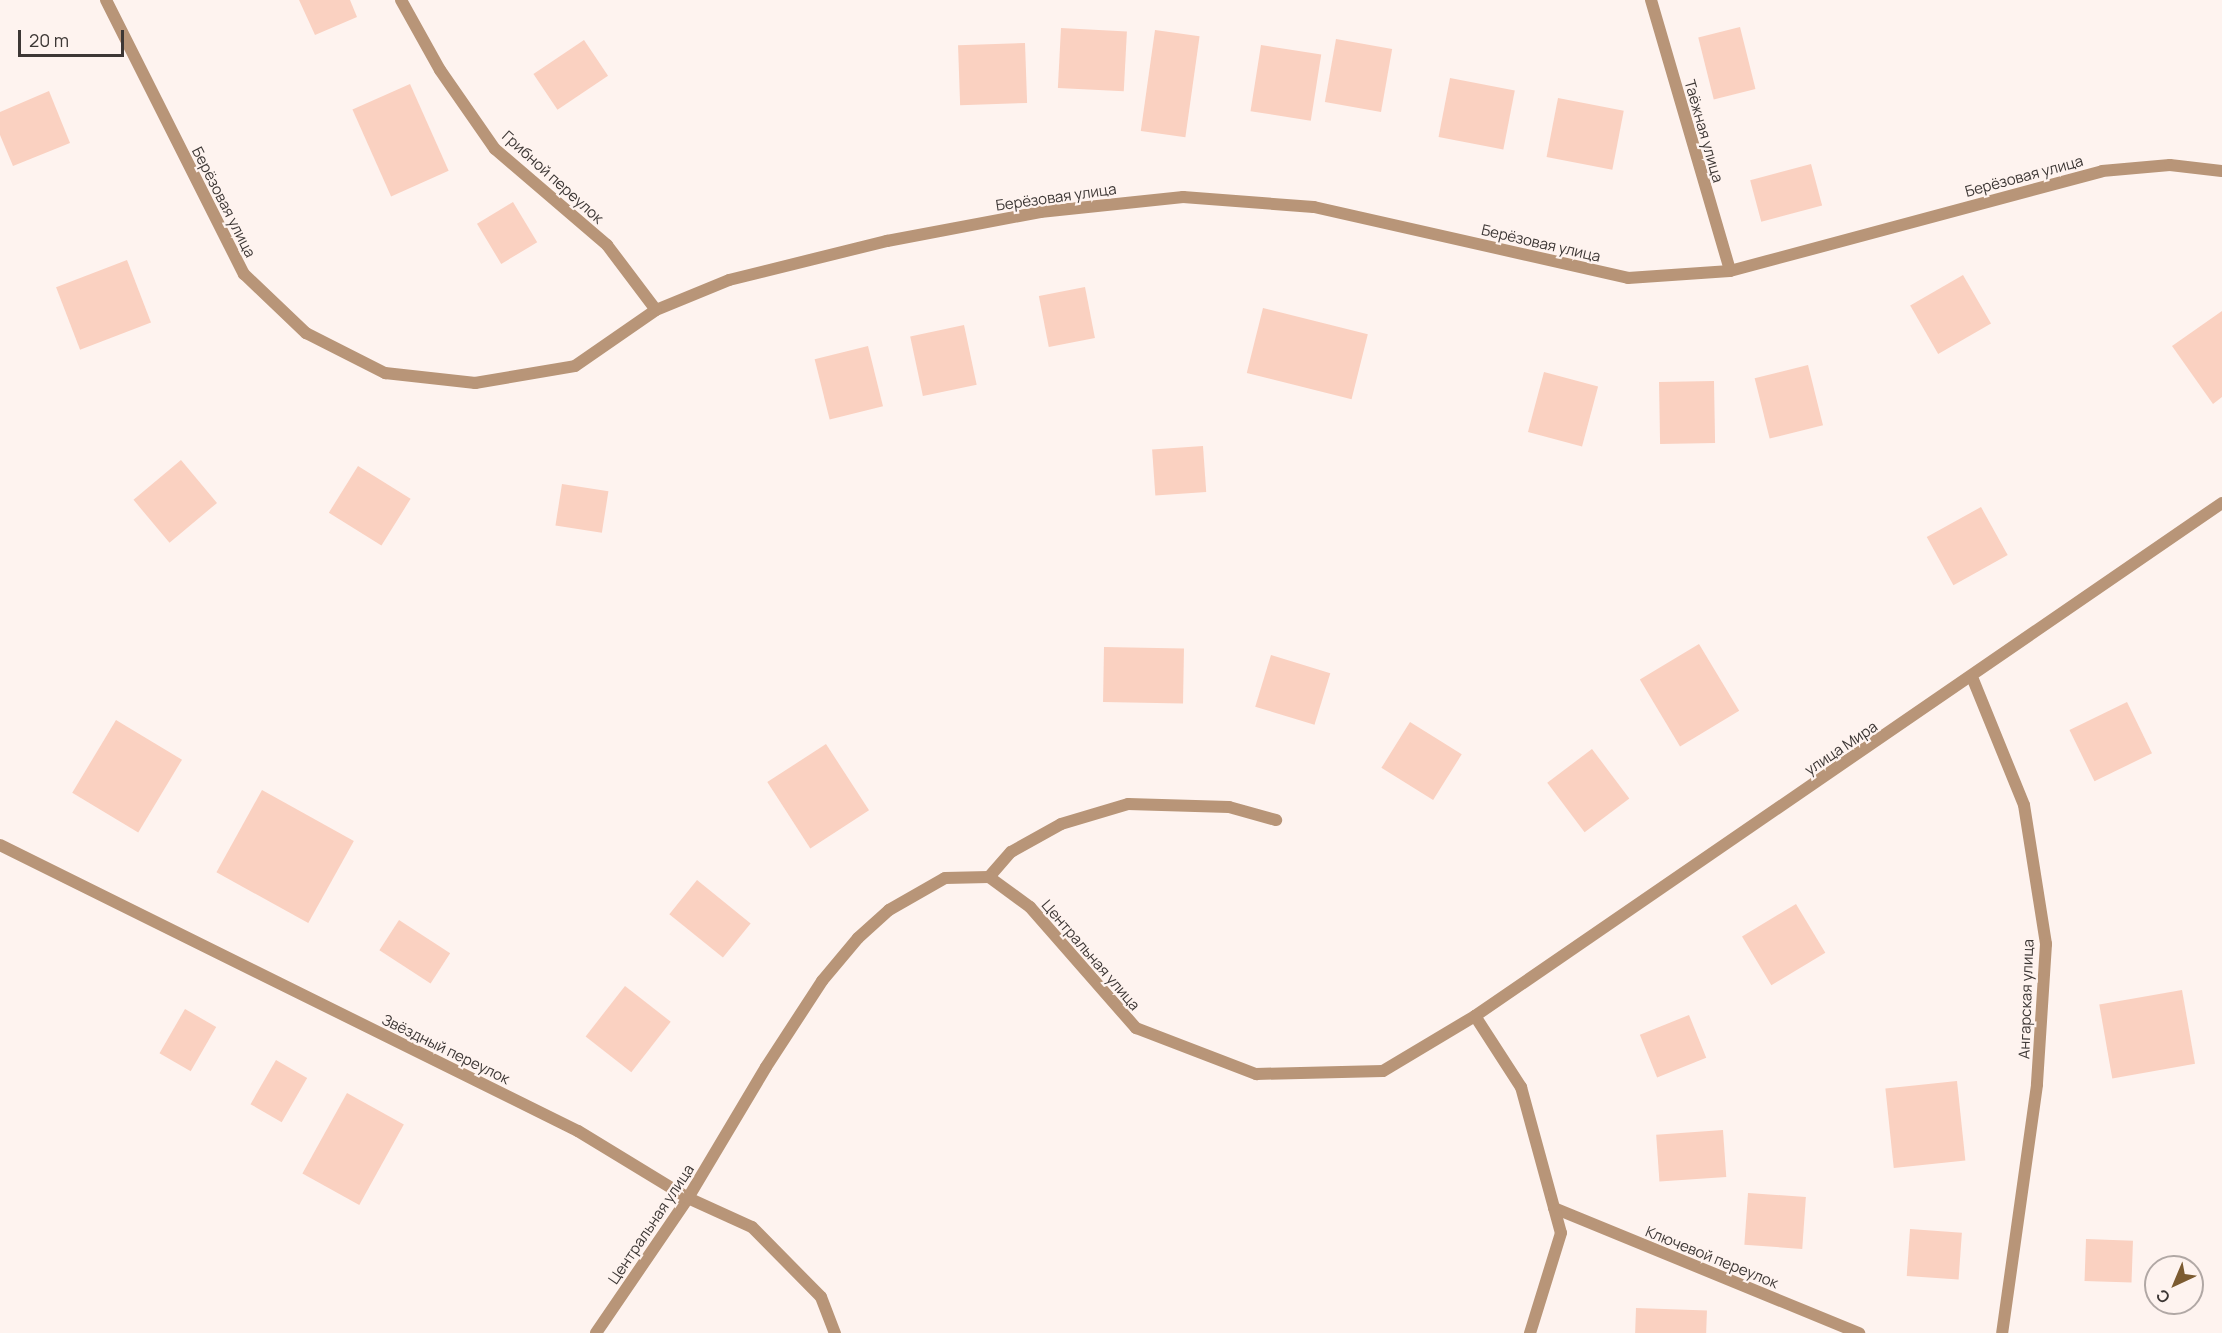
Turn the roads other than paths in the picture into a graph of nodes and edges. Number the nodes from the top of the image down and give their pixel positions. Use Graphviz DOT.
graph roads {
  1 [pos="106,0"];
  2 [pos="401,0"];
  3 [pos="1651,0"];
  4 [pos="2222,171"];
  5 [pos="1730,271"];
  6 [pos="656,309"];
  7 [pos="2222,503"];
  8 [pos="1972,676"];
  9 [pos="1276,820"];
  10 [pos="0,845"];
  11 [pos="989,877"];
  12 [pos="1475,1016"];
  13 [pos="688,1198"];
  14 [pos="1554,1208"];
  15 [pos="1527,1331"];
  16 [pos="596,1333"];
  17 [pos="835,1333"];
  18 [pos="1859,1333"];
  19 [pos="2002,1333"];
  1 -- 6 [label="street, Берёзовая улица"];
  2 -- 6 [label="street, Грибной переулок"];
  3 -- 5 [label="street, Таёжная улица"];
  4 -- 5 [label="street, Берёзовая улица"];
  5 -- 6 [label="street, Берёзовая улица"];
  7 -- 8 [label="street, улица Мира"];
  8 -- 12 [label="street, улица Мира"];
  8 -- 19 [label="street, Ангарская улица"];
  9 -- 11 [label="street"];
  10 -- 13 [label="street, Звёздный переулок"];
  11 -- 12 [label="street, Центральная улица"];
  11 -- 13 [label="street, Центральная улица"];
  12 -- 14 [label="street"];
  13 -- 16 [label="street, Центральная улица"];
  13 -- 17 [label="street, Звёздный переулок"];
  14 -- 15 [label="street"];
  14 -- 18 [label="street, Ключевой переулок"];
}
